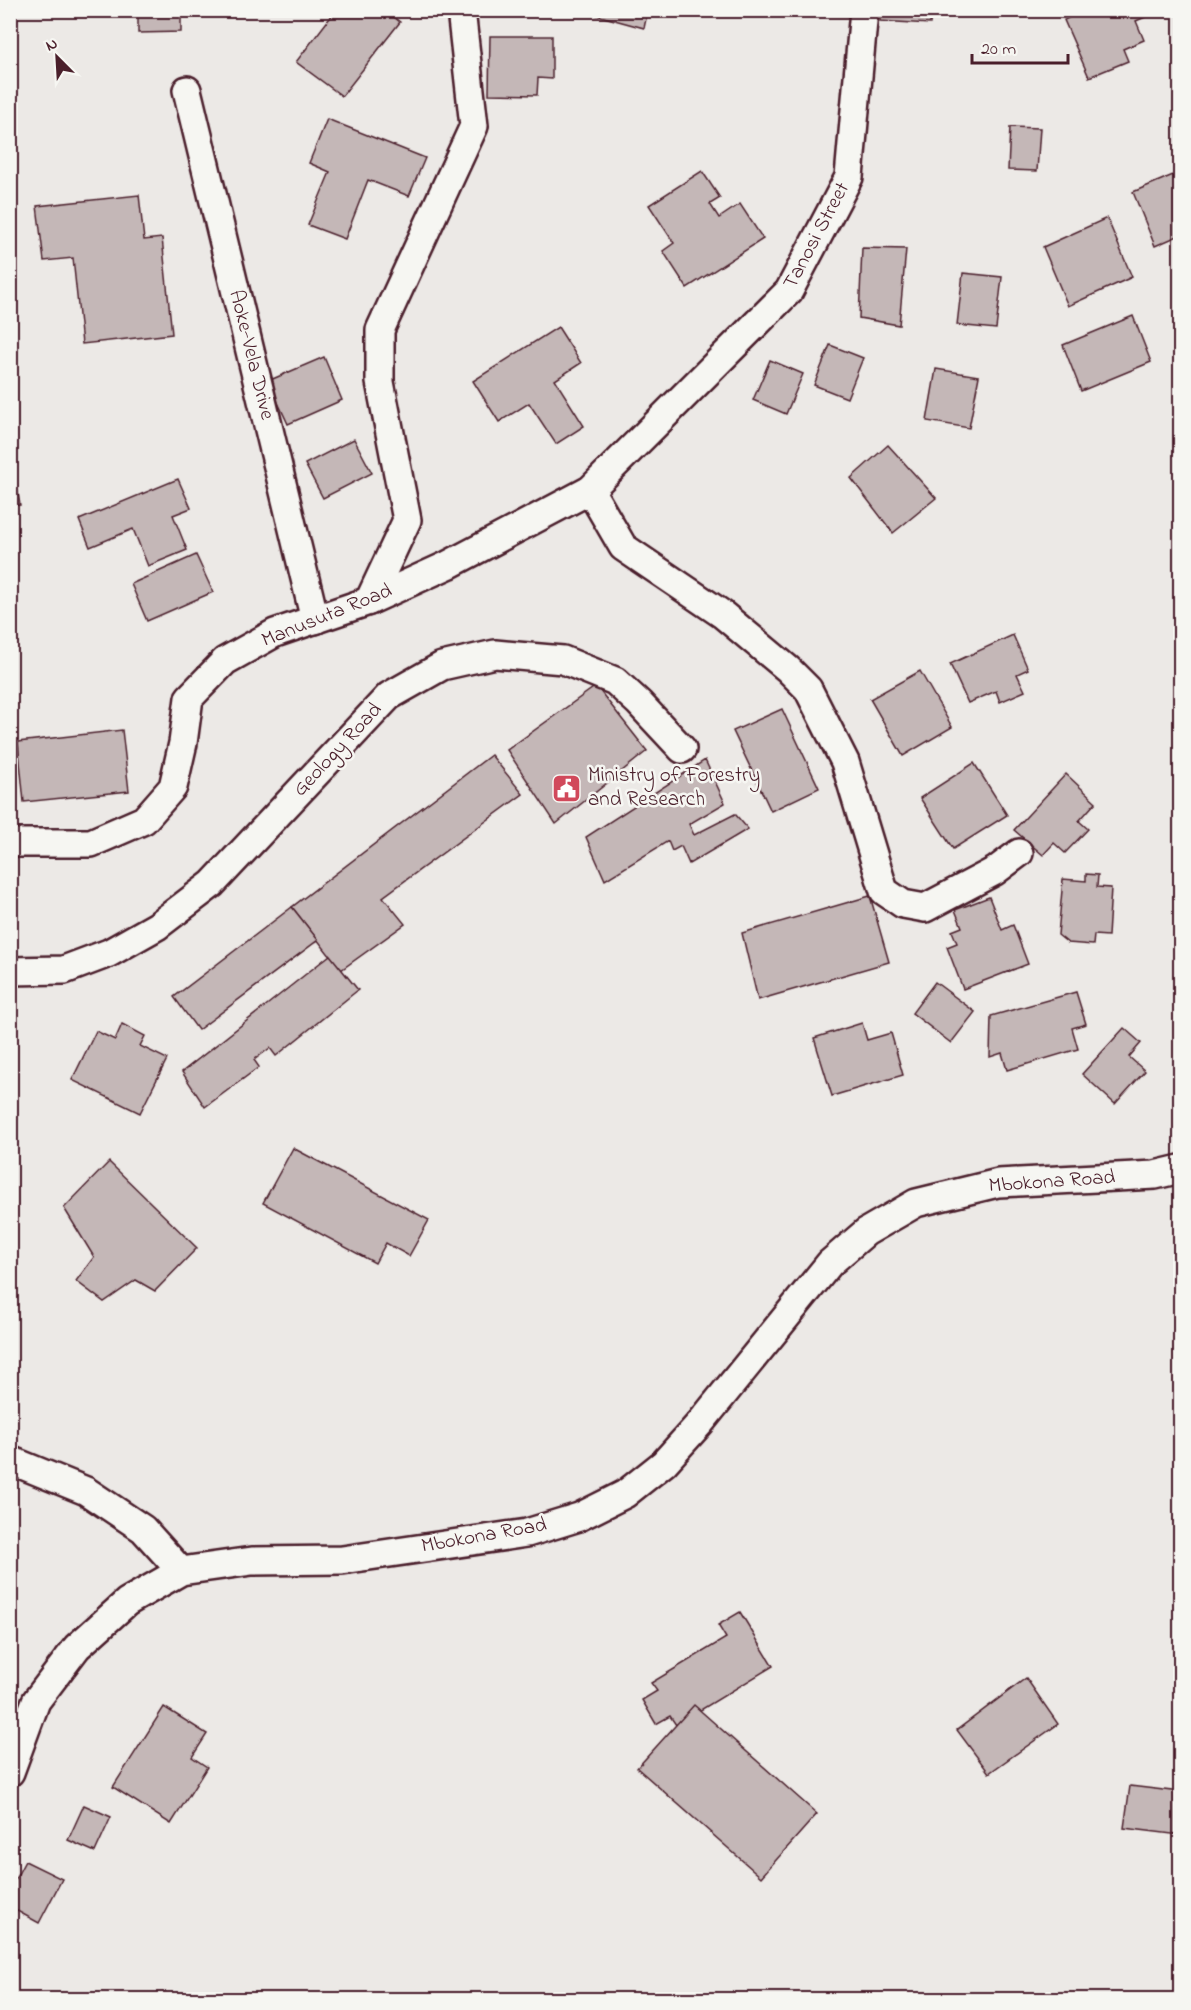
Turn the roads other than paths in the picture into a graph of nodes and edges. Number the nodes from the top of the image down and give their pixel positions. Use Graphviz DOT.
graph roads {
  1 [pos="461,10"];
  2 [pos="864,10"];
  3 [pos="188,90"];
  4 [pos="590,490"];
  5 [pos="369,601"];
  6 [pos="315,620"];
  7 [pos="682,748"];
  8 [pos="10,843"];
  9 [pos="1019,853"];
  10 [pos="10,971"];
  11 [pos="1180,1169"];
  12 [pos="10,1460"];
  13 [pos="181,1571"];
  14 [pos="10,1772"];
  1 -- 5 [label="street"];
  2 -- 4 [label="street, Tanosi Street"];
  3 -- 6 [label="street, Aoke-Vela Drive"];
  4 -- 5 [label="street, Manusuta Road"];
  4 -- 9 [label="street"];
  5 -- 6 [label="street, Manusuta Road"];
  6 -- 8 [label="street, Manusuta Road"];
  7 -- 10 [label="street, Geology Road"];
  11 -- 13 [label="street, Mbokona Road"];
  12 -- 13 [label="street"];
  13 -- 14 [label="street, Mbokona Road"];
}
